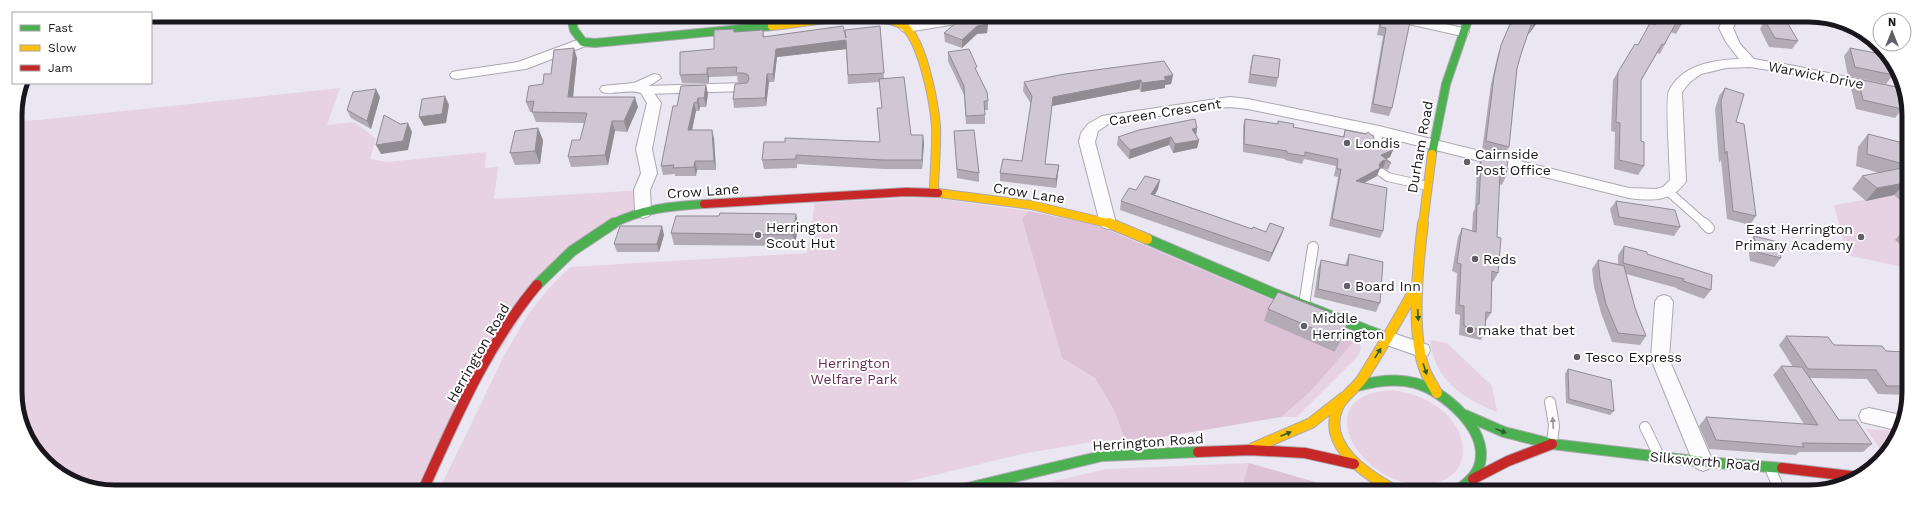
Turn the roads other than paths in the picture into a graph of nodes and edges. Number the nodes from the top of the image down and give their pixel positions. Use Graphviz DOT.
graph roads {
  1 [pos="572,22"];
  2 [pos="787,22"];
  3 [pos="897,22"];
  4 [pos="944,22"];
  5 [pos="1418,22"];
  6 [pos="1466,22"];
  7 [pos="1729,22"];
  8 [pos="907,28"];
  9 [pos="1462,32"];
  10 [pos="583,42"];
  11 [pos="1750,63"];
  12 [pos="458,75"];
  13 [pos="646,85"];
  14 [pos="745,87"];
  15 [pos="607,89"];
  16 [pos="1899,93"];
  17 [pos="1379,131"];
  18 [pos="1432,144"];
  19 [pos="1376,148"];
  20 [pos="1382,173"];
  21 [pos="1427,186"];
  22 [pos="1669,192"];
  23 [pos="934,193"];
  24 [pos="643,212"];
  25 [pos="1108,223"];
  26 [pos="1709,228"];
  27 [pos="1313,247"];
  28 [pos="1416,287"];
  29 [pos="1664,302"];
  30 [pos="1304,304"];
  31 [pos="1387,338"];
  32 [pos="1421,350"];
  33 [pos="1357,386"];
  34 [pos="1437,393"];
  35 [pos="1343,398"];
  36 [pos="1550,402"];
  37 [pos="1465,416"];
  38 [pos="1869,416"];
  39 [pos="1897,422"];
  40 [pos="1645,427"];
  41 [pos="1552,444"];
  42 [pos="1250,450"];
  43 [pos="1659,457"];
  44 [pos="1703,462"];
  45 [pos="1354,464"];
  46 [pos="1770,467"];
  47 [pos="1850,476"];
  48 [pos="1473,479"];
  49 [pos="425,485"];
  50 [pos="980,485"];
  51 [pos="1377,485"];
  52 [pos="1467,485"];
  53 [pos="1777,485"];
  1 -- 10 [label="main road"];
  2 -- 10 [label="main road"];
  3 -- 8 [label="main road"];
  4 -- 8 [label="street"];
  5 -- 9 [label="street"];
  6 -- 9 [label="main road, Durham Road"];
  7 -- 11 [label="street"];
  8 -- 23 [label="main road"];
  9 -- 18 [label="main road, Durham Road"];
  10 -- 12 [label="street"];
  11 -- 16 [label="street, Warwick Drive"];
  11 -- 22 [label="street, Warwick Drive"];
  13 -- 14 [label="lane"];
  13 -- 15 [label="street"];
  13 -- 24 [label="street"];
  17 -- 18 [label="street, Careen Crescent"];
  17 -- 19 [label="lane"];
  17 -- 25 [label="street, Careen Crescent"];
  18 -- 21 [label="main road, Durham Road"];
  18 -- 22 [label="street, Careen Crescent"];
  20 -- 21 [label="lane"];
  21 -- 28 [label="main road, Durham Road"];
  22 -- 26 [label="lane"];
  23 -- 24 [label="main road, Crow Lane"];
  23 -- 25 [label="main road, Crow Lane"];
  24 -- 49 [label="main road, Herrington Road"];
  25 -- 30 [label="main road, Crow Lane"];
  27 -- 30 [label="lane"];
  28 -- 31 [label="main road, Durham Road"];
  28 -- 32 [label="main road, Durham Road, one-way"];
  29 -- 44 [label="street"];
  30 -- 31 [label="main road, Crow Lane"];
  31 -- 32 [label="street"];
  33 -- 31 [label="main road, Durham Road, one-way"];
  32 -- 34 [label="main road, Durham Road, one-way"];
  33 -- 34 [label="main road, Durham Road"];
  33 -- 35 [label="main road, Durham Road"];
  34 -- 37 [label="main road, Durham Road"];
  42 -- 35 [label="main road, Herrington Road, one-way"];
  35 -- 45 [label="main road, Durham Road"];
  41 -- 36 [label="lane, one-way"];
  37 -- 41 [label="main road, Silksworth Road, one-way"];
  37 -- 48 [label="main road, Durham Road"];
  38 -- 39 [label="street"];
  40 -- 43 [label="lane"];
  41 -- 43 [label="main road, Silksworth Road"];
  41 -- 48 [label="main road, Silksworth Road"];
  42 -- 45 [label="main road, Herrington Road"];
  42 -- 50 [label="main road, Herrington Road"];
  43 -- 44 [label="main road, Silksworth Road"];
  44 -- 46 [label="main road, Silksworth Road"];
  45 -- 51 [label="main road, Durham Road"];
  46 -- 47 [label="main road, Silksworth Road"];
  46 -- 53 [label="lane"];
  48 -- 52 [label="main road, Durham Road"];
}
